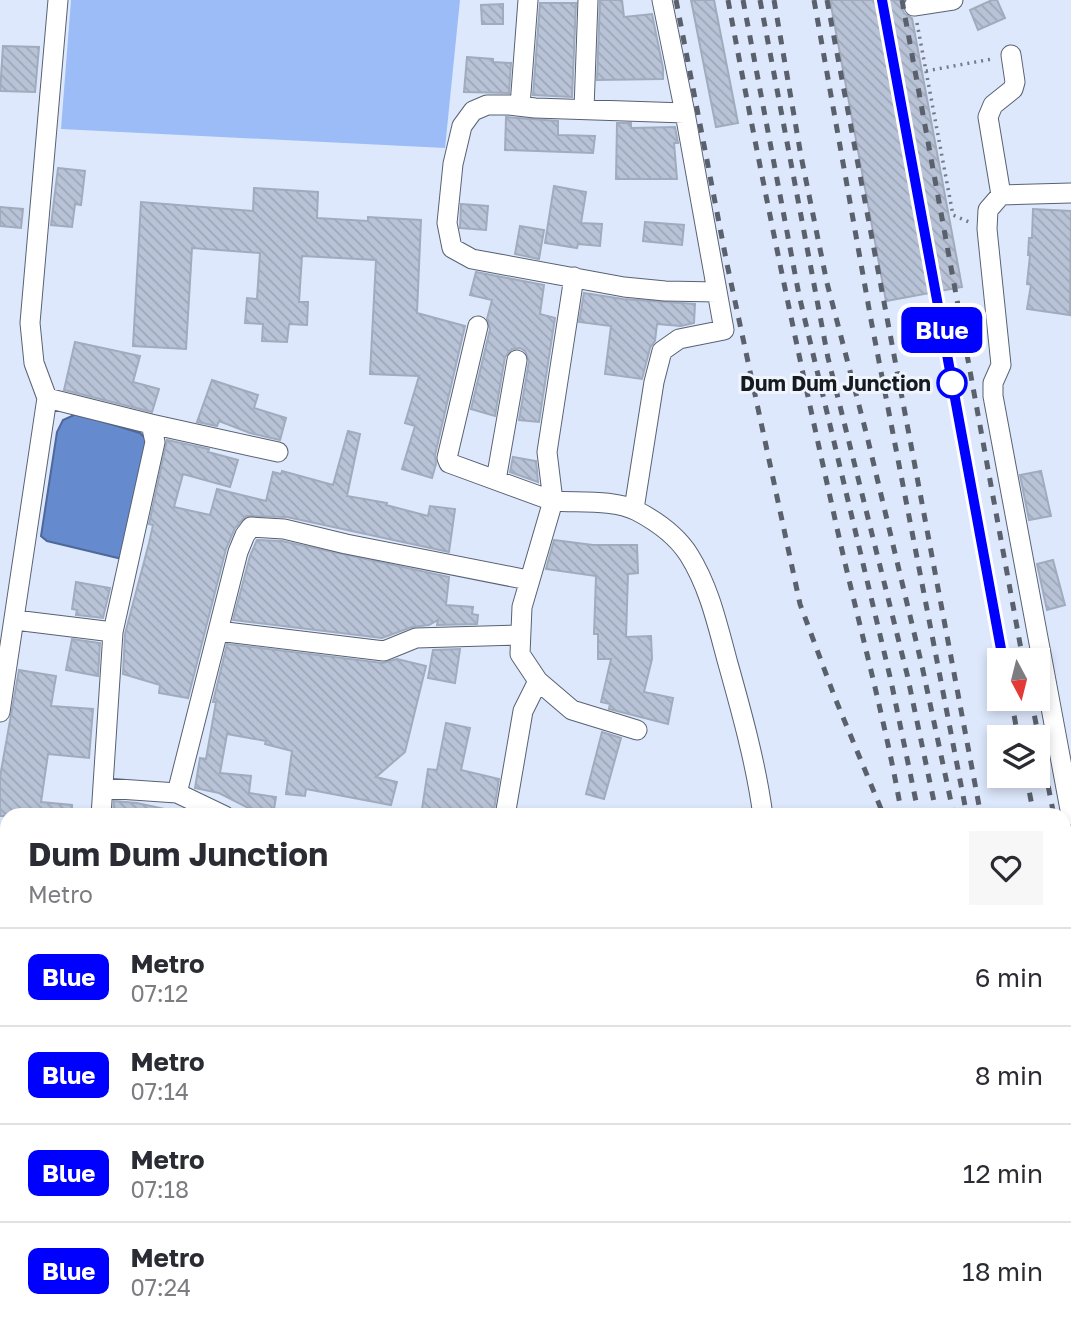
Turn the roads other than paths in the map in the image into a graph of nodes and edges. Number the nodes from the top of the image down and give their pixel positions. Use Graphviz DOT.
graph roads {
  1 [pos="58,0"];
  2 [pos="528,0"];
  3 [pos="588,0"];
  4 [pos="662,0"];
  5 [pos="953,0"];
  6 [pos="914,6"];
  7 [pos="1011,55"];
  8 [pos="520,106"];
  9 [pos="584,109"];
  10 [pos="685,113"];
  11 [pos="1071,193"];
  12 [pos="1001,195"];
  13 [pos="574,277"];
  14 [pos="717,292"];
  15 [pos="478,326"];
  16 [pos="517,360"];
  17 [pos="47,398"];
  18 [pos="151,424"];
  19 [pos="278,452"];
  20 [pos="496,480"];
  21 [pos="553,500"];
  22 [pos="634,509"];
  23 [pos="528,580"];
  24 [pos="15,620"];
  25 [pos="218,631"];
  26 [pos="113,632"];
  27 [pos="520,635"];
  28 [pos="538,681"];
  29 [pos="0,712"];
  30 [pos="637,730"];
  31 [pos="104,788"];
  32 [pos="177,793"];
  33 [pos="102,808"];
  34 [pos="208,808"];
  35 [pos="506,808"];
  36 [pos="760,808"];
  37 [pos="1070,808"];
  1 -- 17 [label="street"];
  2 -- 8 [label="street"];
  3 -- 9 [label="street"];
  4 -- 10 [label="street"];
  5 -- 6 [label="street"];
  7 -- 12 [label="street"];
  8 -- 9 [label="street"];
  8 -- 13 [label="street"];
  9 -- 10 [label="street"];
  10 -- 14 [label="street"];
  11 -- 12 [label="street"];
  12 -- 37 [label="street"];
  13 -- 14 [label="street"];
  13 -- 21 [label="street"];
  14 -- 22 [label="street"];
  15 -- 20 [label="street"];
  16 -- 20 [label="street"];
  17 -- 18 [label="street"];
  17 -- 24 [label="street"];
  18 -- 19 [label="street"];
  18 -- 26 [label="street"];
  20 -- 21 [label="street"];
  21 -- 22 [label="street"];
  21 -- 23 [label="street"];
  22 -- 36 [label="street"];
  23 -- 25 [label="street"];
  23 -- 27 [label="street"];
  24 -- 26 [label="street"];
  24 -- 29 [label="street"];
  25 -- 27 [label="street"];
  25 -- 32 [label="street"];
  26 -- 31 [label="street"];
  27 -- 28 [label="street"];
  28 -- 30 [label="street"];
  28 -- 35 [label="street"];
  31 -- 32 [label="street"];
  31 -- 33 [label="street"];
  32 -- 34 [label="street"];
}
